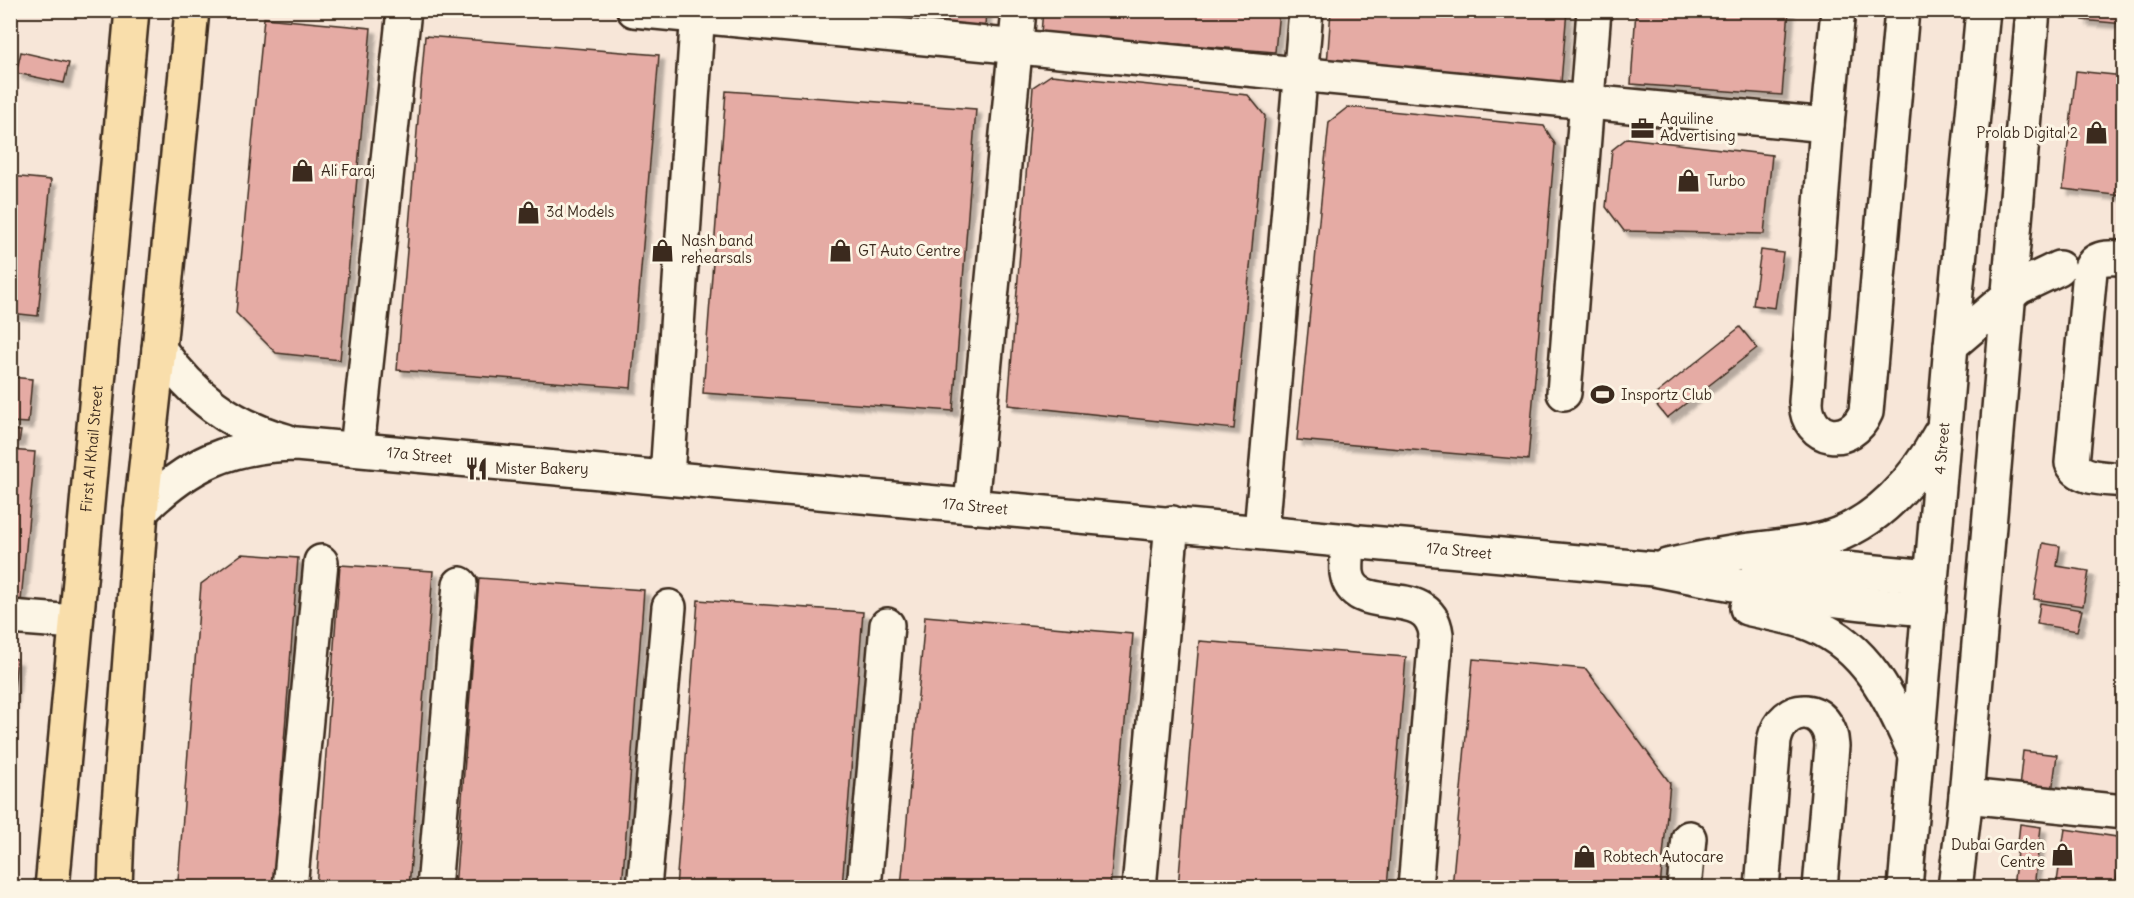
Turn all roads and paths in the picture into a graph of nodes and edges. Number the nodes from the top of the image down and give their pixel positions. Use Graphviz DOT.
graph roads {
  1 [pos="132,10"];
  2 [pos="192,10"];
  3 [pos="404,10"];
  4 [pos="634,10"];
  5 [pos="1019,10"];
  6 [pos="1306,10"];
  7 [pos="1594,10"];
  8 [pos="1838,10"];
  9 [pos="1902,10"];
  10 [pos="1983,10"];
  11 [pos="2033,10"];
  12 [pos="698,14"];
  13 [pos="1015,47"];
  14 [pos="1301,74"];
  15 [pos="1586,102"];
  16 [pos="1827,125"];
  17 [pos="2013,227"];
  18 [pos="2124,258"];
  19 [pos="2074,269"];
  20 [pos="2007,296"];
  21 [pos="1951,345"];
  22 [pos="159,350"];
  23 [pos="1564,393"];
  24 [pos="1943,427"];
  25 [pos="296,444"];
  26 [pos="357,449"];
  27 [pos="667,477"];
  28 [pos="2124,480"];
  29 [pos="971,505"];
  30 [pos="141,511"];
  31 [pos="1172,523"];
  32 [pos="1261,532"];
  33 [pos="1348,540"];
  34 [pos="321,562"];
  35 [pos="1654,569"];
  36 [pos="460,584"];
  37 [pos="1930,593"];
  38 [pos="669,607"];
  39 [pos="10,617"];
  40 [pos="75,622"];
  41 [pos="887,625"];
  42 [pos="1916,756"];
  43 [pos="1966,796"];
  44 [pos="2124,812"];
  45 [pos="1911,825"];
  46 [pos="1689,838"];
  47 [pos="1956,877"];
  48 [pos="52,888"];
  49 [pos="115,888"];
  50 [pos="290,888"];
  51 [pos="434,888"];
  52 [pos="644,888"];
  53 [pos="864,888"];
  54 [pos="1139,888"];
  55 [pos="1415,888"];
  56 [pos="1684,888"];
  57 [pos="1762,888"];
  58 [pos="1820,888"];
  59 [pos="1905,888"];
  1 -- 40 [label="main road, First Al Khail Street"];
  2 -- 22 [label="main road"];
  3 -- 26 [label="street"];
  4 -- 12 [label="street"];
  5 -- 13 [label="street"];
  6 -- 14 [label="street"];
  7 -- 15 [label="street"];
  8 -- 16 [label="street"];
  9 -- 16 [label="street"];
  10 -- 21 [label="street, 4 Street"];
  11 -- 17 [label="street"];
  12 -- 13 [label="street"];
  12 -- 27 [label="street"];
  13 -- 14 [label="street"];
  13 -- 29 [label="street"];
  14 -- 15 [label="street"];
  14 -- 32 [label="street"];
  15 -- 16 [label="street"];
  15 -- 23 [label="street"];
  17 -- 19 [label="street"];
  17 -- 20 [label="street"];
  18 -- 19 [label="street"];
  19 -- 20 [label="street"];
  19 -- 28 [label="street"];
  20 -- 21 [label="street"];
  20 -- 43 [label="street"];
  21 -- 24 [label="street, 4 Street"];
  22 -- 25 [label="street, 17a Street"];
  22 -- 30 [label="main road"];
  24 -- 35 [label="street, 17a Street"];
  24 -- 37 [label="street, 4 Street"];
  25 -- 26 [label="street, 17a Street"];
  25 -- 30 [label="street, 17a Street"];
  26 -- 27 [label="street, 17a Street"];
  27 -- 29 [label="street, 17a Street"];
  29 -- 31 [label="street, 17a Street"];
  30 -- 49 [label="main road"];
  31 -- 32 [label="street, 17a Street"];
  31 -- 54 [label="street"];
  32 -- 33 [label="street, 17a Street"];
  33 -- 35 [label="street, 17a Street"];
  33 -- 55 [label="street"];
  34 -- 50 [label="street"];
  35 -- 37 [label="street, 17a Street"];
  35 -- 42 [label="street, 17a Street"];
  36 -- 51 [label="street"];
  37 -- 42 [label="street, 4 Street"];
  38 -- 52 [label="street"];
  39 -- 40 [label="street"];
  40 -- 48 [label="main road, First Al Khail Street"];
  41 -- 53 [label="street"];
  42 -- 45 [label="street, 4 Street"];
  43 -- 44 [label="street"];
  43 -- 47 [label="street"];
  45 -- 47 [label="street"];
  45 -- 59 [label="street, 4 Street"];
  46 -- 56 [label="street"];
  57 -- 58 [label="street"];
}
